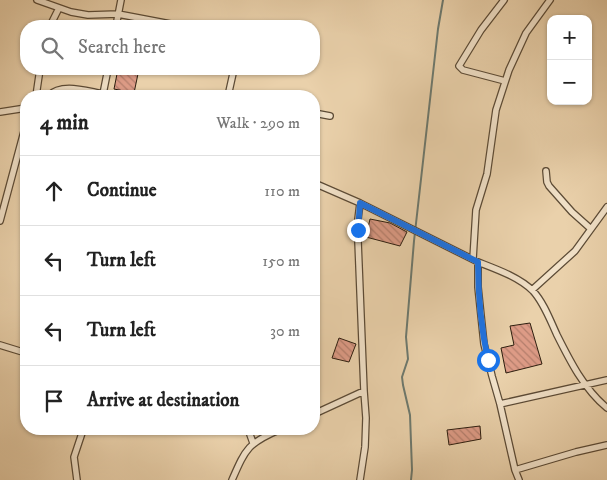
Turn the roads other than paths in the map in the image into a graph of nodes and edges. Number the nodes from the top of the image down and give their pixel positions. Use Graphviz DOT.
graph roads {
  1 [pos="37,0"];
  2 [pos="121,0"];
  3 [pos="504,0"];
  4 [pos="550,0"];
  5 [pos="59,8"];
  6 [pos="118,14"];
  7 [pos="53,20"];
  8 [pos="117,20"];
  9 [pos="150,20"];
  10 [pos="39,75"];
  11 [pos="108,75"];
  12 [pos="233,75"];
  13 [pos="505,81"];
  14 [pos="37,90"];
  15 [pos="58,90"];
  16 [pos="80,90"];
  17 [pos="108,90"];
  18 [pos="229,90"];
  19 [pos="20,109"];
  20 [pos="0,112"];
  21 [pos="320,114"];
  22 [pos="330,116"];
  23 [pos="20,146"];
  24 [pos="546,171"];
  25 [pos="320,186"];
  26 [pos="360,203"];
  27 [pos="607,207"];
  28 [pos="0,221"];
  29 [pos="591,229"];
  30 [pos="475,261"];
  31 [pos="532,290"];
  32 [pos="0,345"];
  33 [pos="20,351"];
  34 [pos="607,380"];
  35 [pos="586,385"];
  36 [pos="364,391"];
  37 [pos="500,404"];
  38 [pos="607,408"];
  39 [pos="320,411"];
  40 [pos="81,435"];
  41 [pos="250,435"];
  42 [pos="267,435"];
  43 [pos="253,443"];
  44 [pos="607,445"];
  45 [pos="515,470"];
  46 [pos="77,480"];
  47 [pos="232,480"];
  48 [pos="360,480"];
  49 [pos="519,480"];
  1 -- 5 [label="street"];
  2 -- 6 [label="street"];
  3 -- 13 [label="street"];
  4 -- 13 [label="street"];
  5 -- 6 [label="street"];
  5 -- 7 [label="street"];
  6 -- 8 [label="street"];
  6 -- 9 [label="street"];
  10 -- 14 [label="street"];
  11 -- 17 [label="street"];
  12 -- 18 [label="street"];
  13 -- 30 [label="street"];
  15 -- 16 [label="street"];
  19 -- 20 [label="street"];
  21 -- 22 [label="street"];
  23 -- 28 [label="street"];
  24 -- 29 [label="street"];
  25 -- 26 [label="street"];
  26 -- 30 [label="street"];
  26 -- 36 [label="street"];
  27 -- 29 [label="street"];
  29 -- 31 [label="street"];
  30 -- 31 [label="street"];
  30 -- 37 [label="street"];
  31 -- 35 [label="street"];
  32 -- 33 [label="street"];
  34 -- 35 [label="street"];
  35 -- 37 [label="street"];
  35 -- 38 [label="street"];
  36 -- 39 [label="street"];
  36 -- 48 [label="street"];
  37 -- 45 [label="street"];
  40 -- 46 [label="street"];
  41 -- 43 [label="street"];
  42 -- 43 [label="street"];
  43 -- 47 [label="street"];
  44 -- 45 [label="street"];
  45 -- 49 [label="street"];
}
